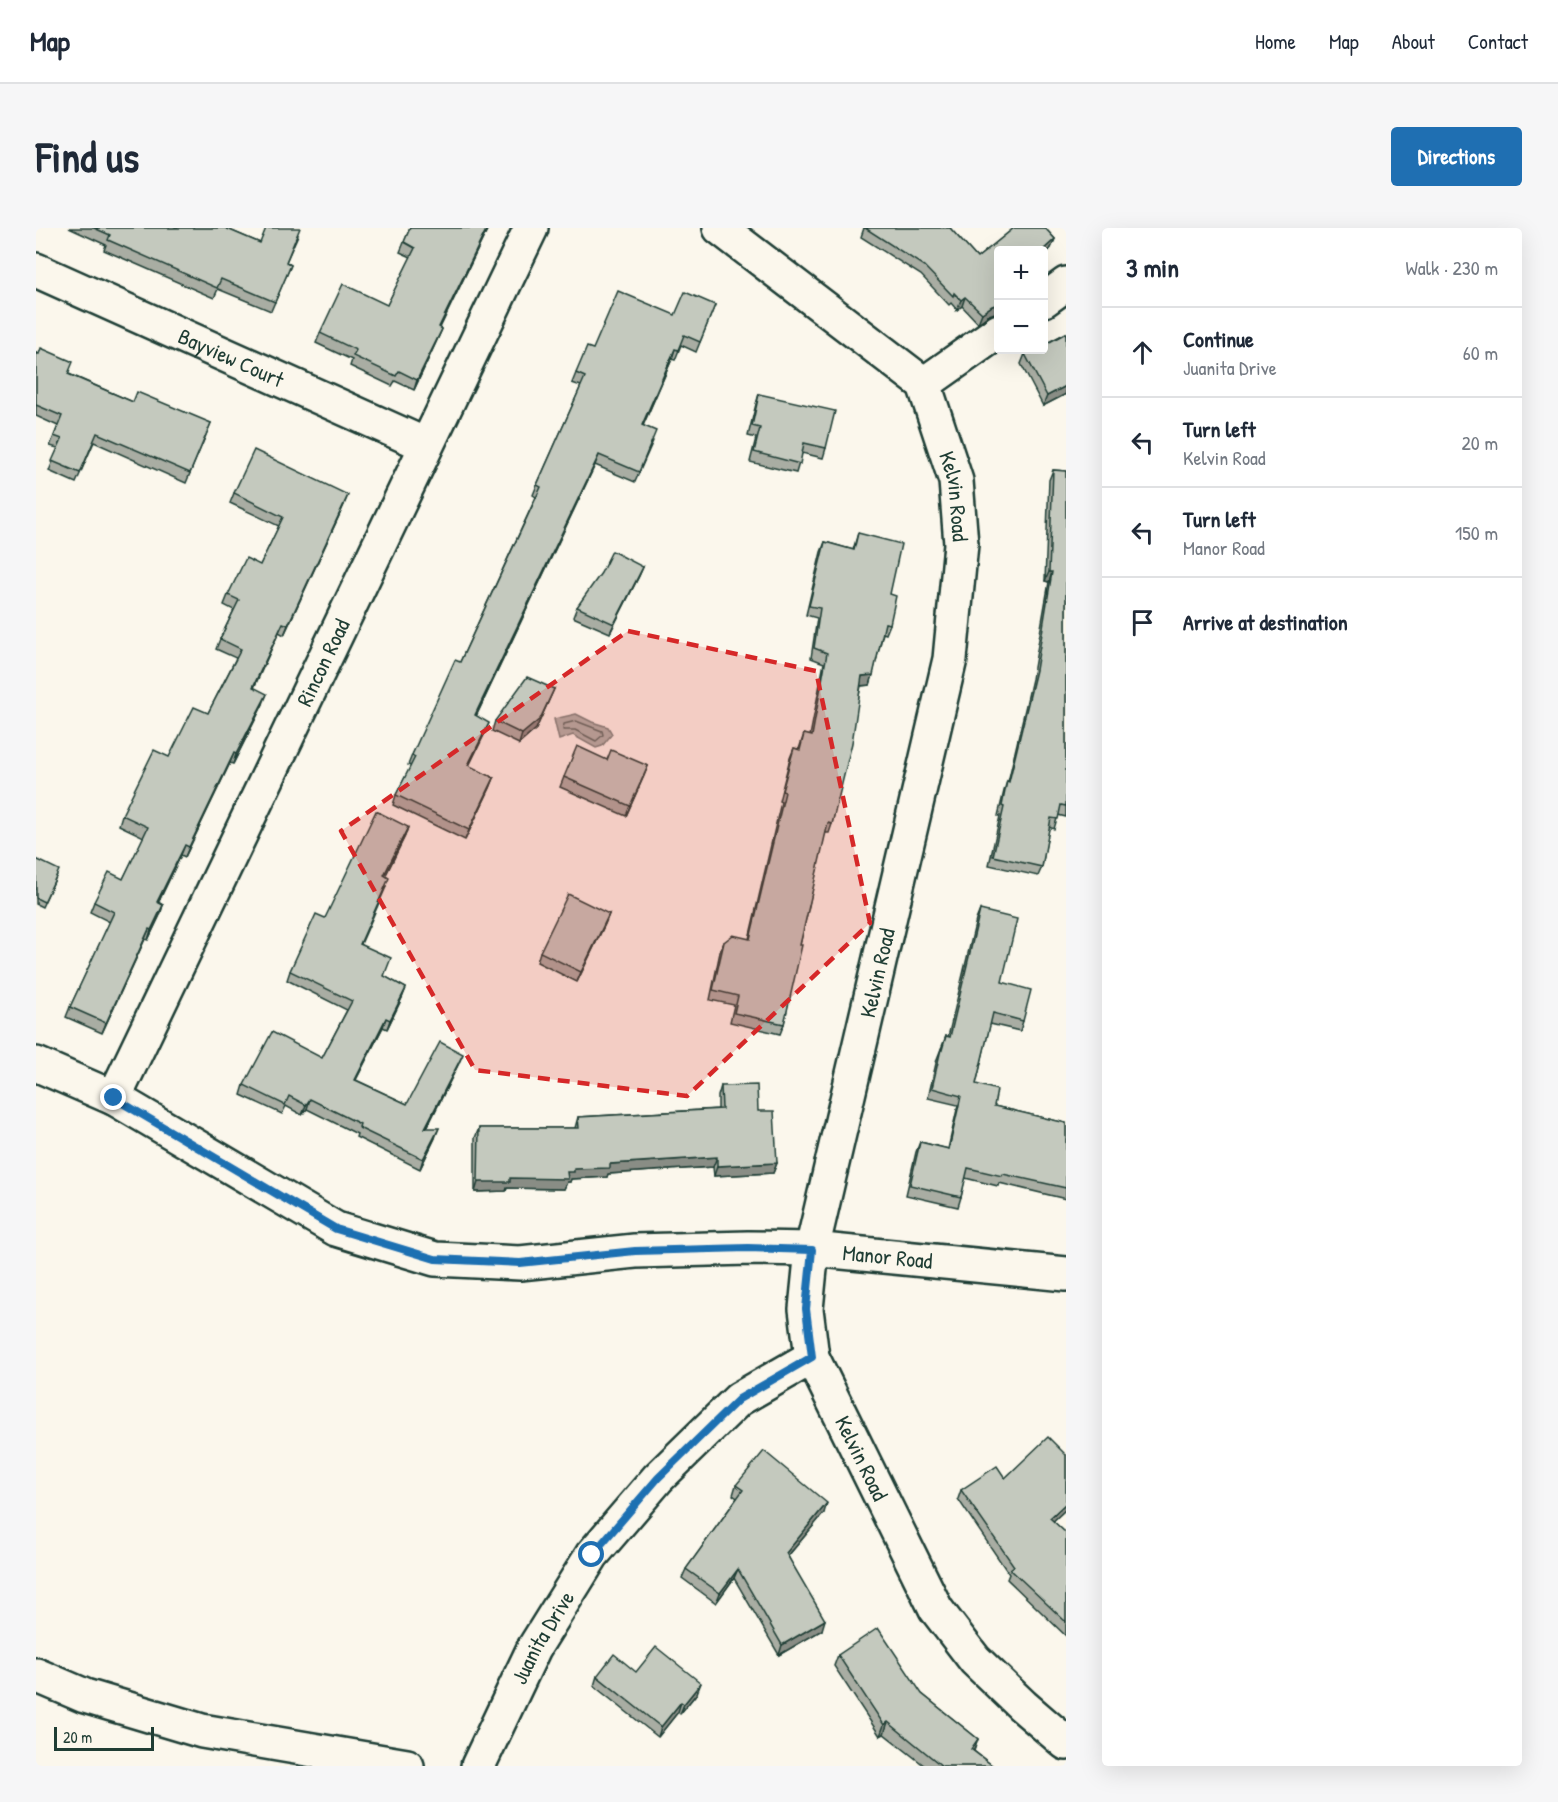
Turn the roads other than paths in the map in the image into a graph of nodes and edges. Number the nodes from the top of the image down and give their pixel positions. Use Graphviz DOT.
graph roads {
  1 [pos="531,228"];
  2 [pos="720,228"];
  3 [pos="36,270"];
  4 [pos="1066,284"];
  5 [pos="1048,297"];
  6 [pos="994,335"];
  7 [pos="924,384"];
  8 [pos="426,446"];
  9 [pos="36,1064"];
  10 [pos="114,1098"];
  11 [pos="812,1250"];
  12 [pos="1066,1274"];
  13 [pos="812,1357"];
  14 [pos="36,1675"];
  15 [pos="1066,1743"];
  16 [pos="407,1766"];
  17 [pos="478,1766"];
  1 -- 8 [label="street, Rincon Road"];
  2 -- 7 [label="street"];
  3 -- 8 [label="street, Bayview Court"];
  4 -- 5 [label="street"];
  6 -- 7 [label="street"];
  7 -- 11 [label="street, Kelvin Road"];
  8 -- 10 [label="street, Rincon Road"];
  9 -- 10 [label="street, Manor Road"];
  10 -- 11 [label="street, Manor Road"];
  11 -- 12 [label="street, Manor Road"];
  11 -- 13 [label="street, Kelvin Road"];
  13 -- 15 [label="street, Kelvin Road"];
  13 -- 17 [label="street, Juanita Drive"];
  14 -- 16 [label="street"];
}
